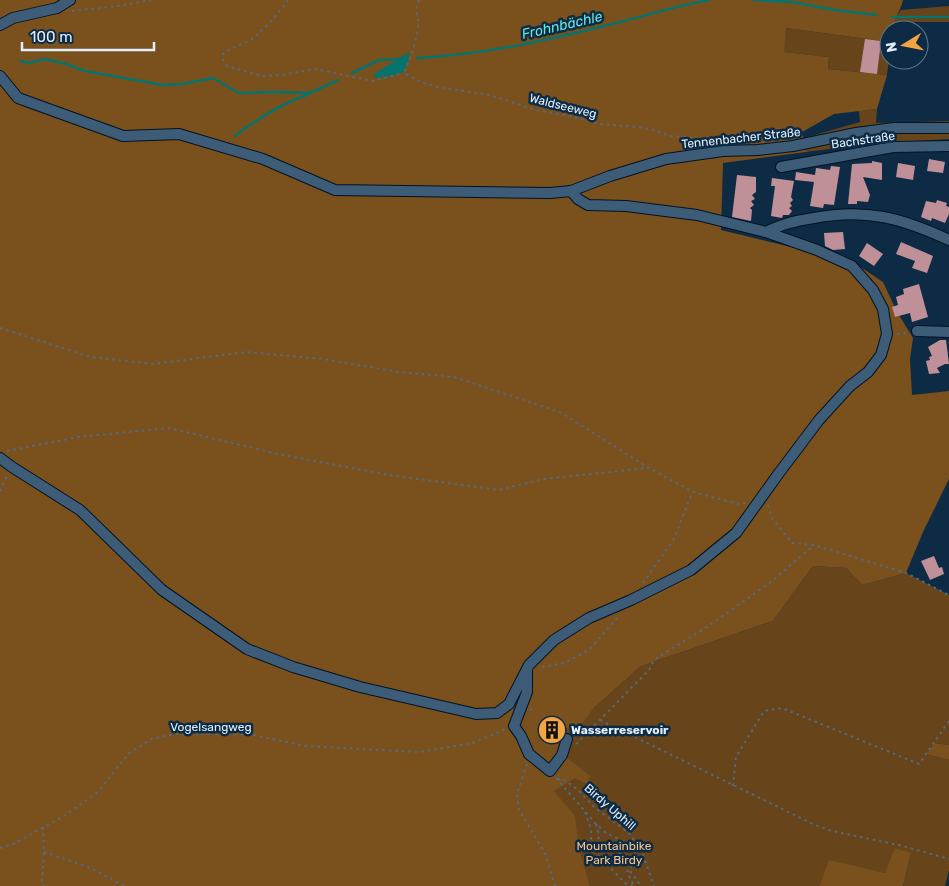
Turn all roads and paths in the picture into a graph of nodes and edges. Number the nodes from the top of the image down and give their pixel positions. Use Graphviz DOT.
graph roads {
  1 [pos="70,0"];
  2 [pos="151,0"];
  3 [pos="288,0"];
  4 [pos="419,0"];
  5 [pos="66,12"];
  6 [pos="0,25"];
  7 [pos="404,72"];
  8 [pos="0,76"];
  9 [pos="949,128"];
  10 [pos="736,141"];
  11 [pos="949,146"];
  12 [pos="781,167"];
  13 [pos="571,191"];
  14 [pos="766,232"];
  15 [pos="949,240"];
  16 [pos="0,328"];
  17 [pos="917,331"];
  18 [pos="949,332"];
  19 [pos="887,334"];
  20 [pos="0,453"];
  21 [pos="0,458"];
  22 [pos="12,468"];
  23 [pos="649,468"];
  24 [pos="0,492"];
  25 [pos="692,492"];
  26 [pos="764,493"];
  27 [pos="750,502"];
  28 [pos="814,545"];
  29 [pos="642,585"];
  30 [pos="949,595"];
  31 [pos="620,614"];
  32 [pos="527,669"];
  33 [pos="600,720"];
  34 [pos="949,721"];
  35 [pos="514,726"];
  36 [pos="566,739"];
  37 [pos="572,750"];
  38 [pos="529,754"];
  39 [pos="733,786"];
  40 [pos="584,810"];
  41 [pos="596,824"];
  42 [pos="43,827"];
  43 [pos="0,848"];
  44 [pos="44,852"];
  45 [pos="949,859"];
  46 [pos="44,886"];
  47 [pos="124,886"];
  48 [pos="555,886"];
  49 [pos="634,886"];
  50 [pos="641,886"];
  51 [pos="654,886"];
  1 -- 6 [label="street"];
  2 -- 5 [label="path"];
  3 -- 7 [label="path"];
  4 -- 7 [label="path"];
  7 -- 10 [label="path, Waldseeweg"];
  8 -- 13 [label="street, Tennenbacher Straße"];
  9 -- 13 [label="street, Tennenbacher Straße"];
  11 -- 12 [label="street, Bachstraße"];
  13 -- 14 [label="street"];
  14 -- 15 [label="street"];
  14 -- 19 [label="street"];
  16 -- 23 [label="path"];
  17 -- 18 [label="street"];
  17 -- 19 [label="path"];
  19 -- 26 [label="street"];
  20 -- 23 [label="path"];
  21 -- 22 [label="street"];
  22 -- 24 [label="path"];
  22 -- 32 [label="street"];
  23 -- 25 [label="path"];
  25 -- 27 [label="path"];
  25 -- 29 [label="path"];
  26 -- 28 [label="path"];
  26 -- 32 [label="street"];
  28 -- 30 [label="path"];
  28 -- 33 [label="path"];
  31 -- 32 [label="path"];
  32 -- 35 [label="street"];
  33 -- 37 [label="path"];
  33 -- 39 [label="path"];
  34 -- 39 [label="path"];
  35 -- 38 [label="street"];
  35 -- 42 [label="path, Vogelsangweg"];
  36 -- 38 [label="street"];
  38 -- 48 [label="path"];
  39 -- 45 [label="path"];
  40 -- 41 [label="path"];
  40 -- 49 [label="path"];
  40 -- 51 [label="path, Birdy Uphill"];
  41 -- 49 [label="path"];
  41 -- 50 [label="path"];
  42 -- 43 [label="path, Vogelsangweg"];
  42 -- 44 [label="path"];
  44 -- 46 [label="path"];
  44 -- 47 [label="path"];
}
